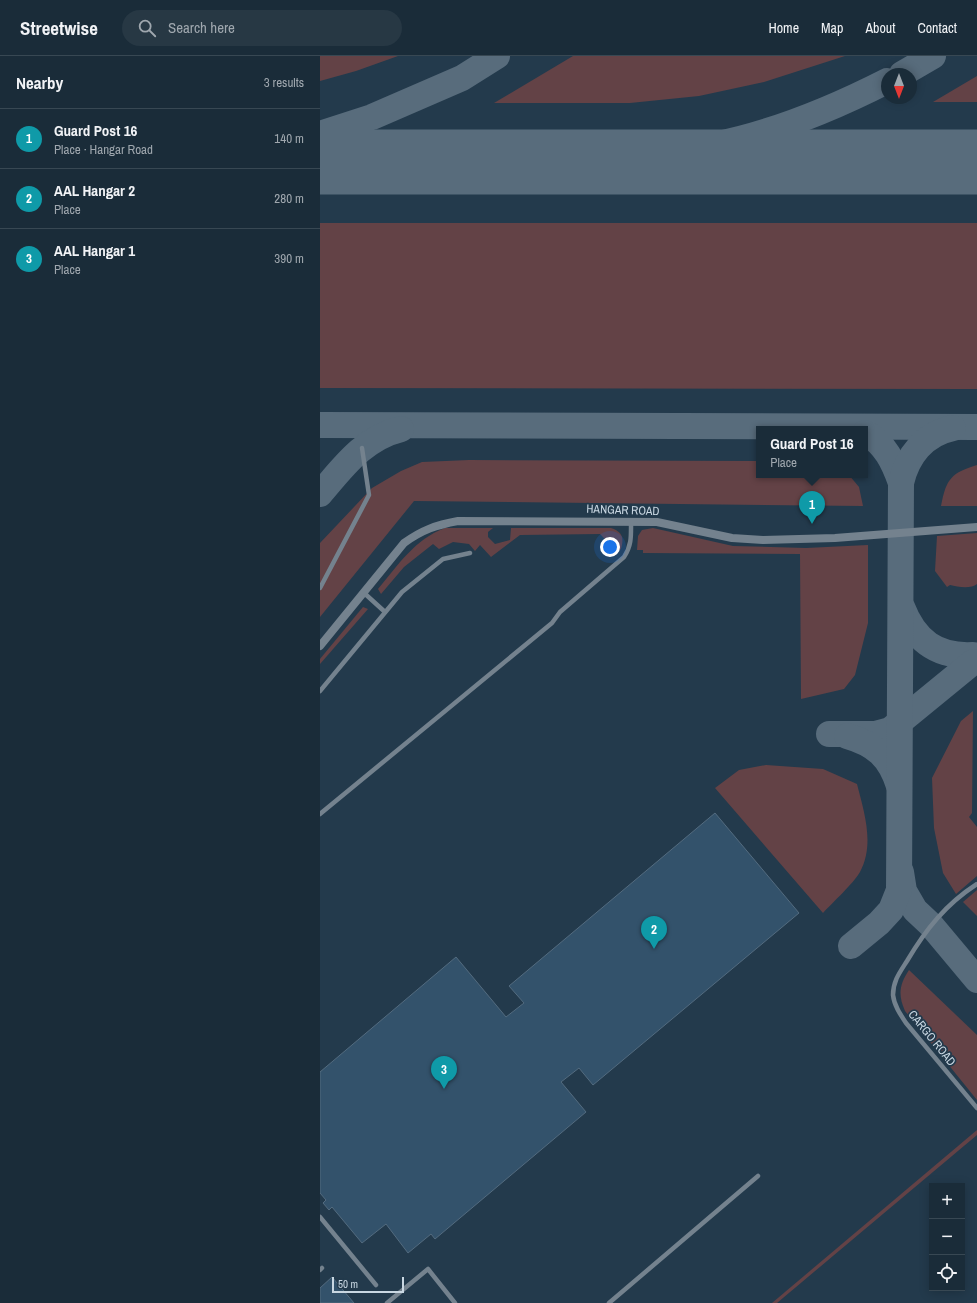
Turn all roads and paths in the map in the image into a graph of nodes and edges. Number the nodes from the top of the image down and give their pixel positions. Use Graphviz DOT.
graph roads {
  1 [pos="362,448"];
  2 [pos="631,521"];
  3 [pos="977,527"];
  4 [pos="470,553"];
  5 [pos="320,588"];
  6 [pos="364,592"];
  7 [pos="385,612"];
  8 [pos="321,641"];
  9 [pos="320,691"];
  10 [pos="320,814"];
  11 [pos="977,884"];
  12 [pos="977,1108"];
  13 [pos="758,1176"];
  14 [pos="320,1218"];
  15 [pos="376,1286"];
  16 [pos="387,1303"];
  17 [pos="455,1303"];
  18 [pos="609,1303"];
  1 -- 5 [label="lane"];
  2 -- 3 [label="street, HANGAR ROAD"];
  2 -- 6 [label="street, HANGAR ROAD"];
  2 -- 10 [label="lane"];
  4 -- 7 [label="lane"];
  6 -- 7 [label="lane"];
  6 -- 8 [label="street, HANGAR ROAD"];
  7 -- 9 [label="lane"];
  11 -- 12 [label="lane, CARGO ROAD"];
  13 -- 18 [label="lane"];
  14 -- 15 [label="lane"];
  16 -- 17 [label="lane"];
}
